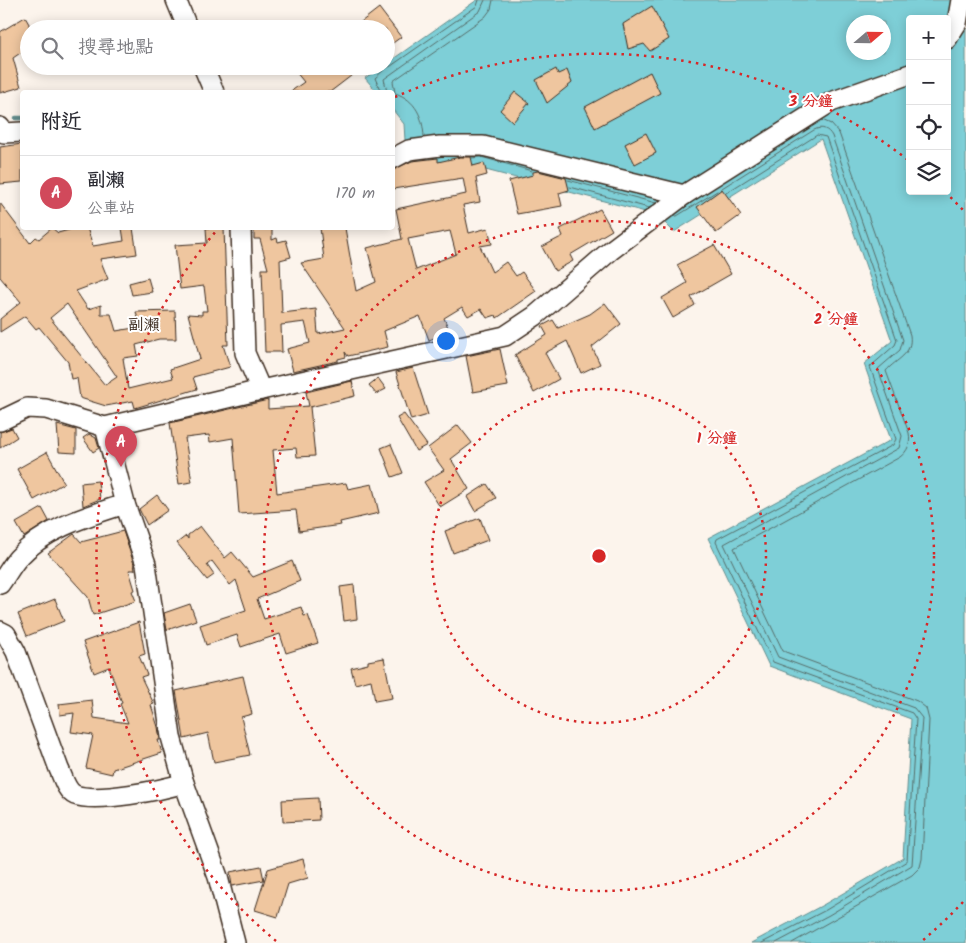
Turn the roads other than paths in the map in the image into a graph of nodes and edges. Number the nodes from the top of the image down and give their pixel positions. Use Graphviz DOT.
graph roads {
  1 [pos="176,0"];
  2 [pos="961,0"];
  3 [pos="184,20"];
  4 [pos="951,33"];
  5 [pos="207,75"];
  6 [pos="906,75"];
  7 [pos="213,90"];
  8 [pos="0,127"];
  9 [pos="20,132"];
  10 [pos="395,157"];
  11 [pos="684,195"];
  12 [pos="242,230"];
  13 [pos="262,390"];
  14 [pos="0,421"];
  15 [pos="105,427"];
  16 [pos="125,504"];
  17 [pos="0,584"];
  18 [pos="0,630"];
  19 [pos="184,782"];
  20 [pos="235,943"];
  1 -- 3 [label="street"];
  2 -- 4 [label="street"];
  5 -- 7 [label="street"];
  6 -- 11 [label="street"];
  8 -- 9 [label="street"];
  10 -- 11 [label="street"];
  11 -- 13 [label="street"];
  12 -- 13 [label="street"];
  13 -- 15 [label="street"];
  14 -- 15 [label="street"];
  15 -- 16 [label="street"];
  16 -- 17 [label="street"];
  16 -- 19 [label="street"];
  18 -- 19 [label="street"];
  19 -- 20 [label="street"];
}
